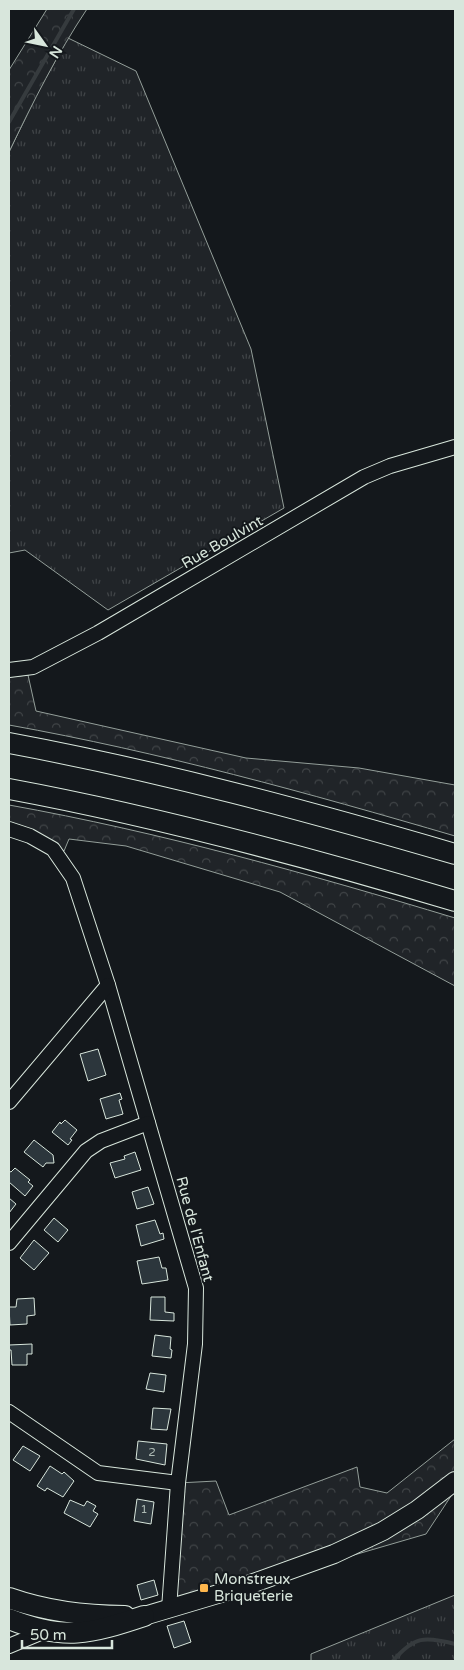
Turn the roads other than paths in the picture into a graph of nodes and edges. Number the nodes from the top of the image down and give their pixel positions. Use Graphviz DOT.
graph roads {
  1 [pos="455,447"];
  2 [pos="9,670"];
  3 [pos="9,743"];
  4 [pos="9,789"];
  5 [pos="9,828"];
  6 [pos="455,854"];
  7 [pos="455,901"];
  8 [pos="108,985"];
  9 [pos="9,1102"];
  10 [pos="148,1123"];
  11 [pos="9,1243"];
  12 [pos="9,1412"];
  13 [pos="455,1481"];
  14 [pos="178,1483"];
  15 [pos="9,1598"];
  16 [pos="169,1609"];
  17 [pos="144,1616"];
  18 [pos="9,1619"];
  19 [pos="46,1631"];
  20 [pos="9,1646"];
  1 -- 2 [label="street, Rue Boulvint"];
  3 -- 6 [label="highway"];
  4 -- 7 [label="highway"];
  5 -- 8 [label="street, Rue de l'Enfant"];
  8 -- 9 [label="street"];
  8 -- 10 [label="street, Rue de l'Enfant"];
  10 -- 11 [label="street"];
  10 -- 14 [label="street, Rue de l'Enfant"];
  12 -- 14 [label="street"];
  13 -- 16 [label="main road"];
  14 -- 16 [label="street, Rue de l'Enfant"];
  15 -- 17 [label="highway"];
  16 -- 17 [label="main road"];
  17 -- 19 [label="highway"];
  18 -- 19 [label="highway"];
  19 -- 20 [label="street"];
}
